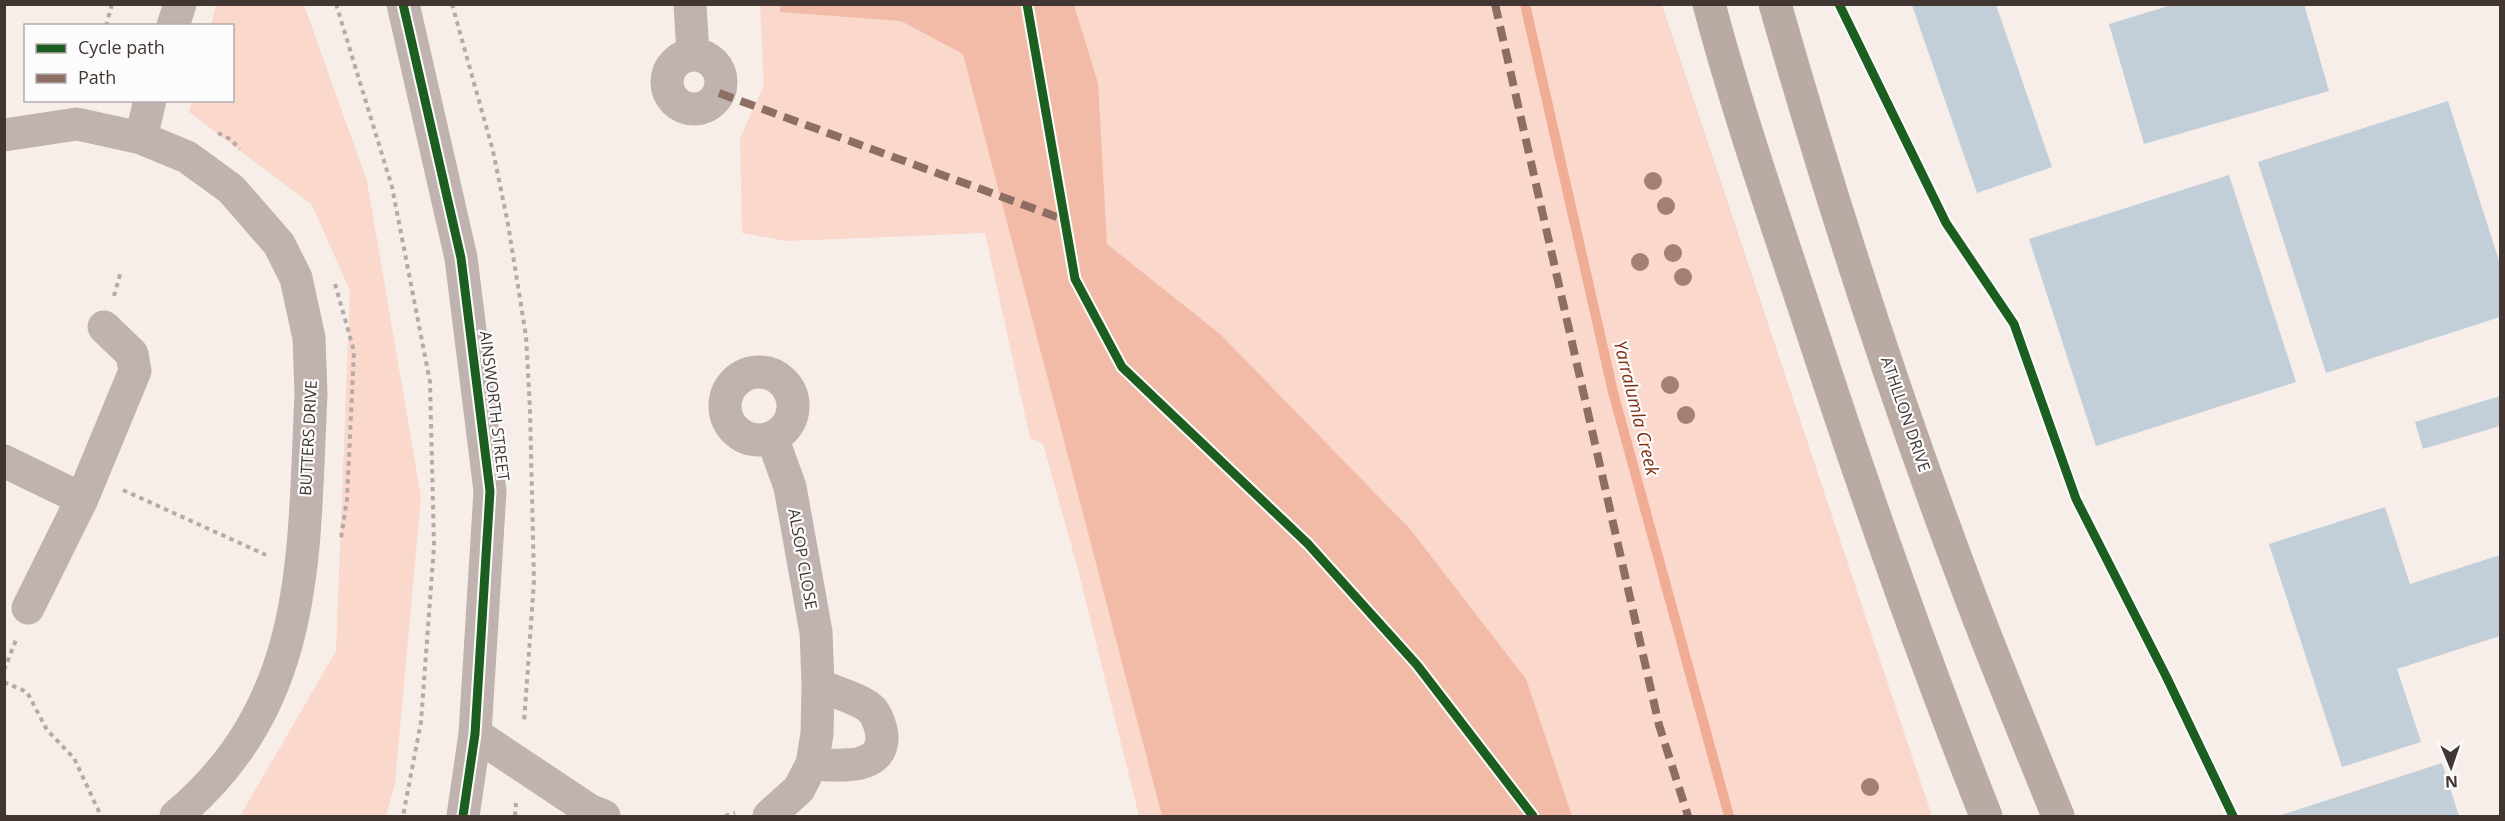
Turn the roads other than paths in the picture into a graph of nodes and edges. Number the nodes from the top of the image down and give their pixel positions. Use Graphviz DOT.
graph roads {
  1 [pos="180,4"];
  2 [pos="403,4"];
  3 [pos="690,4"];
  4 [pos="1709,4"];
  5 [pos="1775,4"];
  6 [pos="174,24"];
  7 [pos="693,55"];
  8 [pos="150,102"];
  9 [pos="4,135"];
  10 [pos="141,138"];
  11 [pos="104,327"];
  12 [pos="772,436"];
  13 [pos="4,461"];
  14 [pos="87,488"];
  15 [pos="28,608"];
  16 [pos="818,685"];
  17 [pos="475,734"];
  18 [pos="812,764"];
  19 [pos="176,816"];
  20 [pos="463,816"];
  21 [pos="604,816"];
  22 [pos="769,816"];
  23 [pos="1986,816"];
  24 [pos="2058,816"];
  1 -- 6 [label="street"];
  2 -- 17 [label="street, AINSWORTH STREET"];
  3 -- 7 [label="street"];
  4 -- 23 [label="main road"];
  5 -- 24 [label="main road, ATHLLON DRIVE"];
  8 -- 10 [label="street"];
  9 -- 10 [label="street, BUTTERS DRIVE"];
  10 -- 19 [label="street, BUTTERS DRIVE"];
  11 -- 14 [label="street"];
  12 -- 16 [label="street, ALSOP CLOSE"];
  13 -- 14 [label="street"];
  14 -- 15 [label="street"];
  16 -- 18 [label="street, ALSOP CLOSE"];
  16 -- 18 [label="street"];
  17 -- 20 [label="street, AINSWORTH STREET"];
  17 -- 21 [label="street"];
  18 -- 22 [label="street, ALSOP CLOSE"];
}
